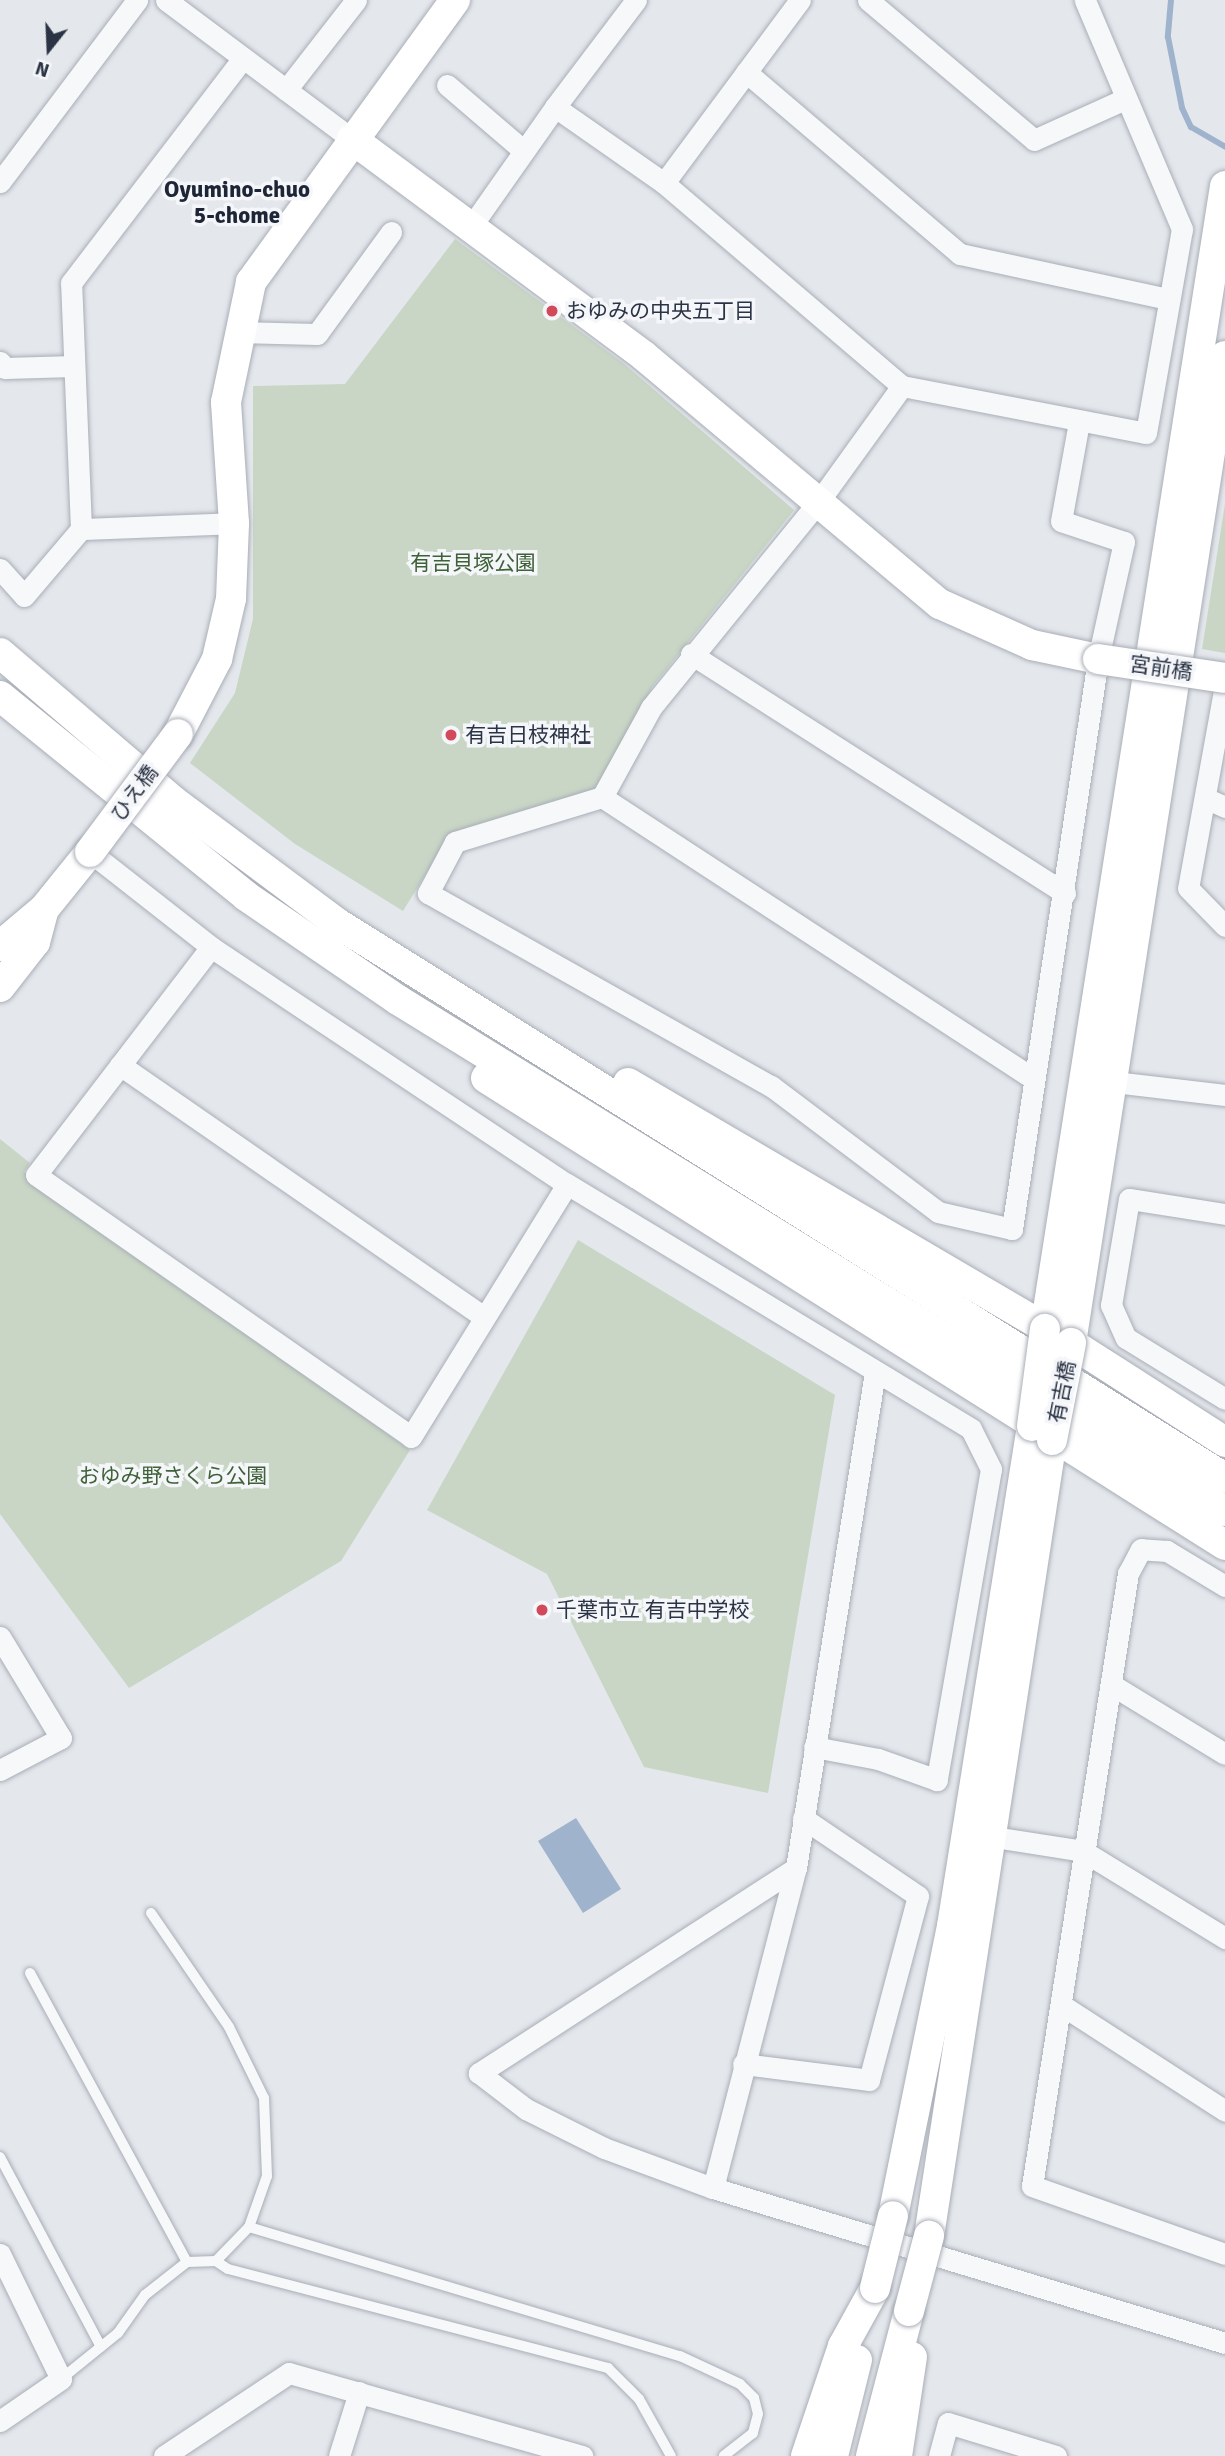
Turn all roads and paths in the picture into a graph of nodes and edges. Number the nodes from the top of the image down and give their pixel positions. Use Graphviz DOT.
graph roads {
  1 [pos="137,0"];
  2 [pos="166,0"];
  3 [pos="356,0"];
  4 [pos="455,0"];
  5 [pos="636,0"];
  6 [pos="800,0"];
  7 [pos="868,0"];
  8 [pos="1085,0"];
  9 [pos="243,58"];
  10 [pos="746,72"];
  11 [pos="447,85"];
  12 [pos="286,90"];
  13 [pos="1125,99"];
  14 [pos="555,107"];
  15 [pos="352,139"];
  16 [pos="524,151"];
  17 [pos="0,182"];
  18 [pos="664,183"];
  19 [pos="1225,186"];
  20 [pos="470,228"];
  21 [pos="391,232"];
  22 [pos="1169,299"];
  23 [pos="237,332"];
  24 [pos="1225,356"];
  25 [pos="0,362"];
  26 [pos="74,366"];
  27 [pos="902,386"];
  28 [pos="1079,422"];
  29 [pos="819,500"];
  30 [pos="234,523"];
  31 [pos="80,528"];
  32 [pos="0,569"];
  33 [pos="0,653"];
  34 [pos="691,654"];
  35 [pos="1098,659"];
  36 [pos="1225,678"];
  37 [pos="1225,685"];
  38 [pos="0,696"];
  39 [pos="601,797"];
  40 [pos="1205,798"];
  41 [pos="1225,807"];
  42 [pos="90,852"];
  43 [pos="1065,893"];
  44 [pos="44,909"];
  45 [pos="1225,926"];
  46 [pos="0,946"];
  47 [pos="211,947"];
  48 [pos="0,987"];
  49 [pos="450,995"];
  50 [pos="398,1000"];
  51 [pos="120,1065"];
  52 [pos="1034,1079"];
  53 [pos="1114,1082"];
  54 [pos="1225,1095"];
  55 [pos="567,1184"];
  56 [pos="1225,1214"];
  57 [pos="484,1317"];
  58 [pos="1058,1336"];
  59 [pos="875,1372"];
  60 [pos="1225,1399"];
  61 [pos="1042,1433"];
  62 [pos="1225,1442"];
  63 [pos="1225,1478"];
  64 [pos="1225,1511"];
  65 [pos="1225,1545"];
  66 [pos="1225,1586"];
  67 [pos="0,1637"];
  68 [pos="1112,1685"];
  69 [pos="814,1747"];
  70 [pos="1225,1754"];
  71 [pos="0,1770"];
  72 [pos="803,1818"];
  73 [pos="994,1837"];
  74 [pos="1083,1851"];
  75 [pos="796,1868"];
  76 [pos="150,1913"];
  77 [pos="1225,1938"];
  78 [pos="30,1973"];
  79 [pos="1063,2006"];
  80 [pos="743,2064"];
  81 [pos="1225,2111"];
  82 [pos="0,2157"];
  83 [pos="713,2188"];
  84 [pos="249,2227"];
  85 [pos="1225,2254"];
  86 [pos="0,2255"];
  87 [pos="216,2261"];
  88 [pos="187,2262"];
  89 [pos="875,2288"];
  90 [pos="909,2311"];
  91 [pos="1225,2343"];
  92 [pos="101,2347"];
  93 [pos="61,2379"];
  94 [pos="359,2392"];
  95 [pos="0,2421"];
  96 [pos="164,2456"];
  97 [pos="339,2456"];
  98 [pos="583,2456"];
  99 [pos="671,2456"];
  100 [pos="724,2456"];
  101 [pos="806,2456"];
  102 [pos="833,2456"];
  103 [pos="871,2456"];
  104 [pos="897,2456"];
  105 [pos="939,2456"];
  106 [pos="1056,2456"];
  1 -- 17 [label="street"];
  2 -- 9 [label="street"];
  3 -- 12 [label="street"];
  4 -- 15 [label="street, ひえ橋"];
  5 -- 14 [label="street"];
  6 -- 10 [label="street"];
  7 -- 13 [label="street"];
  8 -- 13 [label="street"];
  9 -- 12 [label="street"];
  9 -- 26 [label="street"];
  10 -- 18 [label="street"];
  10 -- 22 [label="street"];
  11 -- 16 [label="street"];
  12 -- 15 [label="street"];
  13 -- 22 [label="street"];
  14 -- 16 [label="street"];
  14 -- 18 [label="street"];
  15 -- 20 [label="street, 宮前橋"];
  15 -- 23 [label="street, ひえ橋"];
  16 -- 20 [label="street"];
  18 -- 27 [label="street"];
  19 -- 58 [label="street"];
  20 -- 29 [label="street, 宮前橋"];
  21 -- 23 [label="street"];
  22 -- 28 [label="street"];
  23 -- 30 [label="street, ひえ橋"];
  24 -- 53 [label="street"];
  25 -- 26 [label="street"];
  26 -- 31 [label="street"];
  27 -- 28 [label="street"];
  27 -- 29 [label="street"];
  28 -- 35 [label="street"];
  29 -- 34 [label="street"];
  29 -- 35 [label="street, 宮前橋"];
  30 -- 31 [label="street"];
  30 -- 42 [label="street, ひえ橋, bridge"];
  31 -- 32 [label="street"];
  33 -- 49 [label="street"];
  34 -- 39 [label="street"];
  34 -- 43 [label="street"];
  35 -- 36 [label="street, 宮前橋, bridge"];
  35 -- 43 [label="street"];
  37 -- 40 [label="street"];
  38 -- 50 [label="street"];
  39 -- 52 [label="street"];
  39 -- 52 [label="street"];
  40 -- 41 [label="street"];
  40 -- 45 [label="street"];
  42 -- 44 [label="street, ひえ橋"];
  42 -- 47 [label="street"];
  43 -- 52 [label="street"];
  44 -- 46 [label="street"];
  44 -- 48 [label="street"];
  47 -- 51 [label="street"];
  47 -- 55 [label="street"];
  49 -- 58 [label="street"];
  49 -- 63 [label="street"];
  50 -- 61 [label="street"];
  50 -- 64 [label="street"];
  51 -- 57 [label="street"];
  51 -- 57 [label="street"];
  53 -- 54 [label="street"];
  53 -- 58 [label="street"];
  55 -- 57 [label="street"];
  55 -- 59 [label="street"];
  56 -- 60 [label="street"];
  58 -- 61 [label="street, 有吉橋, bridge"];
  58 -- 62 [label="street"];
  59 -- 69 [label="street"];
  59 -- 69 [label="street"];
  61 -- 65 [label="street"];
  61 -- 73 [label="street"];
  61 -- 89 [label="street, bridge"];
  66 -- 68 [label="street"];
  67 -- 71 [label="street"];
  68 -- 70 [label="street"];
  68 -- 74 [label="street"];
  69 -- 72 [label="street"];
  72 -- 75 [label="street"];
  72 -- 80 [label="street"];
  73 -- 74 [label="street"];
  73 -- 90 [label="street, bridge"];
  74 -- 77 [label="street"];
  74 -- 79 [label="street"];
  75 -- 80 [label="street"];
  75 -- 83 [label="street"];
  76 -- 84 [label="lane"];
  78 -- 88 [label="lane"];
  79 -- 81 [label="street"];
  79 -- 85 [label="street"];
  80 -- 83 [label="street"];
  82 -- 92 [label="lane"];
  83 -- 91 [label="street"];
  84 -- 87 [label="lane"];
  84 -- 100 [label="lane"];
  86 -- 93 [label="street"];
  87 -- 88 [label="lane"];
  87 -- 99 [label="lane"];
  88 -- 92 [label="lane"];
  89 -- 101 [label="street"];
  89 -- 102 [label="street"];
  90 -- 103 [label="street"];
  90 -- 104 [label="street"];
  92 -- 93 [label="lane"];
  93 -- 95 [label="street"];
  94 -- 96 [label="street"];
  94 -- 97 [label="street"];
  94 -- 98 [label="street"];
  105 -- 106 [label="street"];
}
